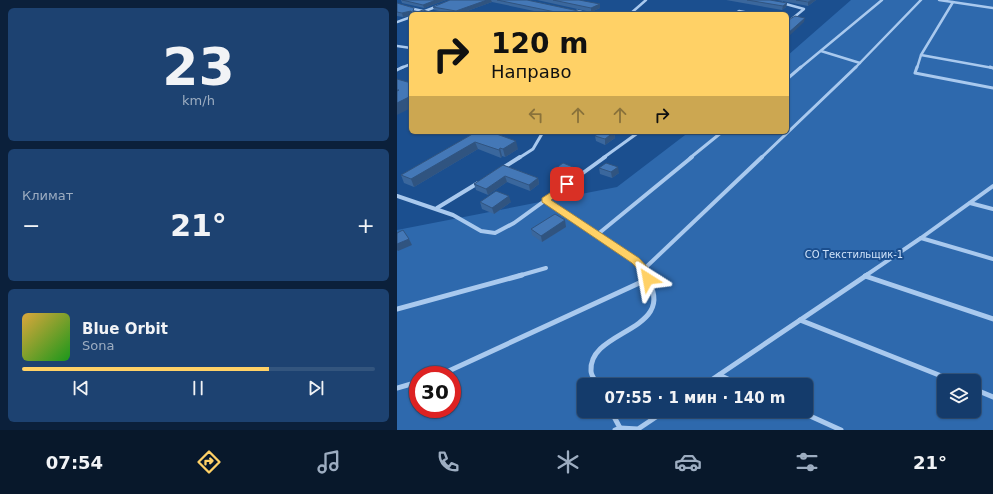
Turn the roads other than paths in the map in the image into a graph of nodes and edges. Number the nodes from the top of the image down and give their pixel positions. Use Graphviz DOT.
graph roads {
  1 [pos="646,0"];
  2 [pos="882,0"];
  3 [pos="921,0"];
  4 [pos="939,0"];
  5 [pos="974,0"];
  6 [pos="953,2"];
  7 [pos="778,3"];
  8 [pos="971,5"];
  9 [pos="439,6"];
  10 [pos="404,7"];
  11 [pos="993,8"];
  12 [pos="575,10"];
  13 [pos="425,11"];
  14 [pos="429,12"];
  15 [pos="582,12"];
  16 [pos="632,12"];
  17 [pos="409,17"];
  18 [pos="789,21"];
  19 [pos="397,22"];
  20 [pos="397,46"];
  21 [pos="409,48"];
  22 [pos="821,52"];
  23 [pos="921,55"];
  24 [pos="860,63"];
  25 [pos="409,65"];
  26 [pos="993,68"];
  27 [pos="397,70"];
  28 [pos="789,77"];
  29 [pos="993,88"];
  30 [pos="789,131"];
  31 [pos="542,134"];
  32 [pos="636,134"];
  33 [pos="720,134"];
  34 [pos="786,134"];
  35 [pos="494,173"];
  36 [pos="481,181"];
  37 [pos="993,186"];
  38 [pos="397,196"];
  39 [pos="545,200"];
  40 [pos="970,203"];
  41 [pos="437,208"];
  42 [pos="993,209"];
  43 [pos="597,234"];
  44 [pos="921,238"];
  45 [pos="993,259"];
  46 [pos="546,268"];
  47 [pos="643,270"];
  48 [pos="865,276"];
  49 [pos="648,279"];
  50 [pos="397,309"];
  51 [pos="800,320"];
  52 [pos="993,320"];
  53 [pos="460,366"];
  54 [pos="937,374"];
  55 [pos="719,375"];
  56 [pos="594,378"];
  57 [pos="714,378"];
  58 [pos="726,378"];
  59 [pos="409,385"];
  60 [pos="397,388"];
  61 [pos="981,392"];
  62 [pos="993,396"];
  63 [pos="813,417"];
  64 [pos="614,418"];
  65 [pos="654,418"];
  66 [pos="619,429"];
  67 [pos="841,430"];
  1 -- 16 [label="street"];
  2 -- 22 [label="street"];
  3 -- 24 [label="street"];
  4 -- 6 [label="street"];
  5 -- 8 [label="street"];
  6 -- 8 [label="street"];
  6 -- 23 [label="street"];
  7 -- 18 [label="street"];
  8 -- 11 [label="street"];
  9 -- 13 [label="street"];
  10 -- 13 [label="street"];
  12 -- 15 [label="street"];
  13 -- 14 [label="street"];
  17 -- 19 [label="street"];
  20 -- 21 [label="street"];
  22 -- 24 [label="street"];
  22 -- 28 [label="street"];
  23 -- 26 [label="street"];
  23 -- 29 [label="street"];
  24 -- 30 [label="street"];
  25 -- 27 [label="street"];
  31 -- 35 [label="street"];
  32 -- 39 [label="street"];
  33 -- 43 [label="street"];
  34 -- 47 [label="street"];
  36 -- 41 [label="street"];
  37 -- 40 [label="street"];
  38 -- 41 [label="street"];
  39 -- 41 [label="street"];
  39 -- 43 [label="street"];
  40 -- 42 [label="street"];
  40 -- 44 [label="street"];
  43 -- 47 [label="street"];
  44 -- 45 [label="street"];
  44 -- 48 [label="street"];
  46 -- 50 [label="street"];
  47 -- 49 [label="street"];
  48 -- 51 [label="street"];
  48 -- 52 [label="street"];
  49 -- 53 [label="street"];
  49 -- 56 [label="street"];
  51 -- 54 [label="street"];
  51 -- 55 [label="street"];
  55 -- 57 [label="street"];
  55 -- 58 [label="street"];
  59 -- 60 [label="street"];
  61 -- 62 [label="street"];
  63 -- 67 [label="street"];
  64 -- 66 [label="street"];
  65 -- 66 [label="street"];
}
